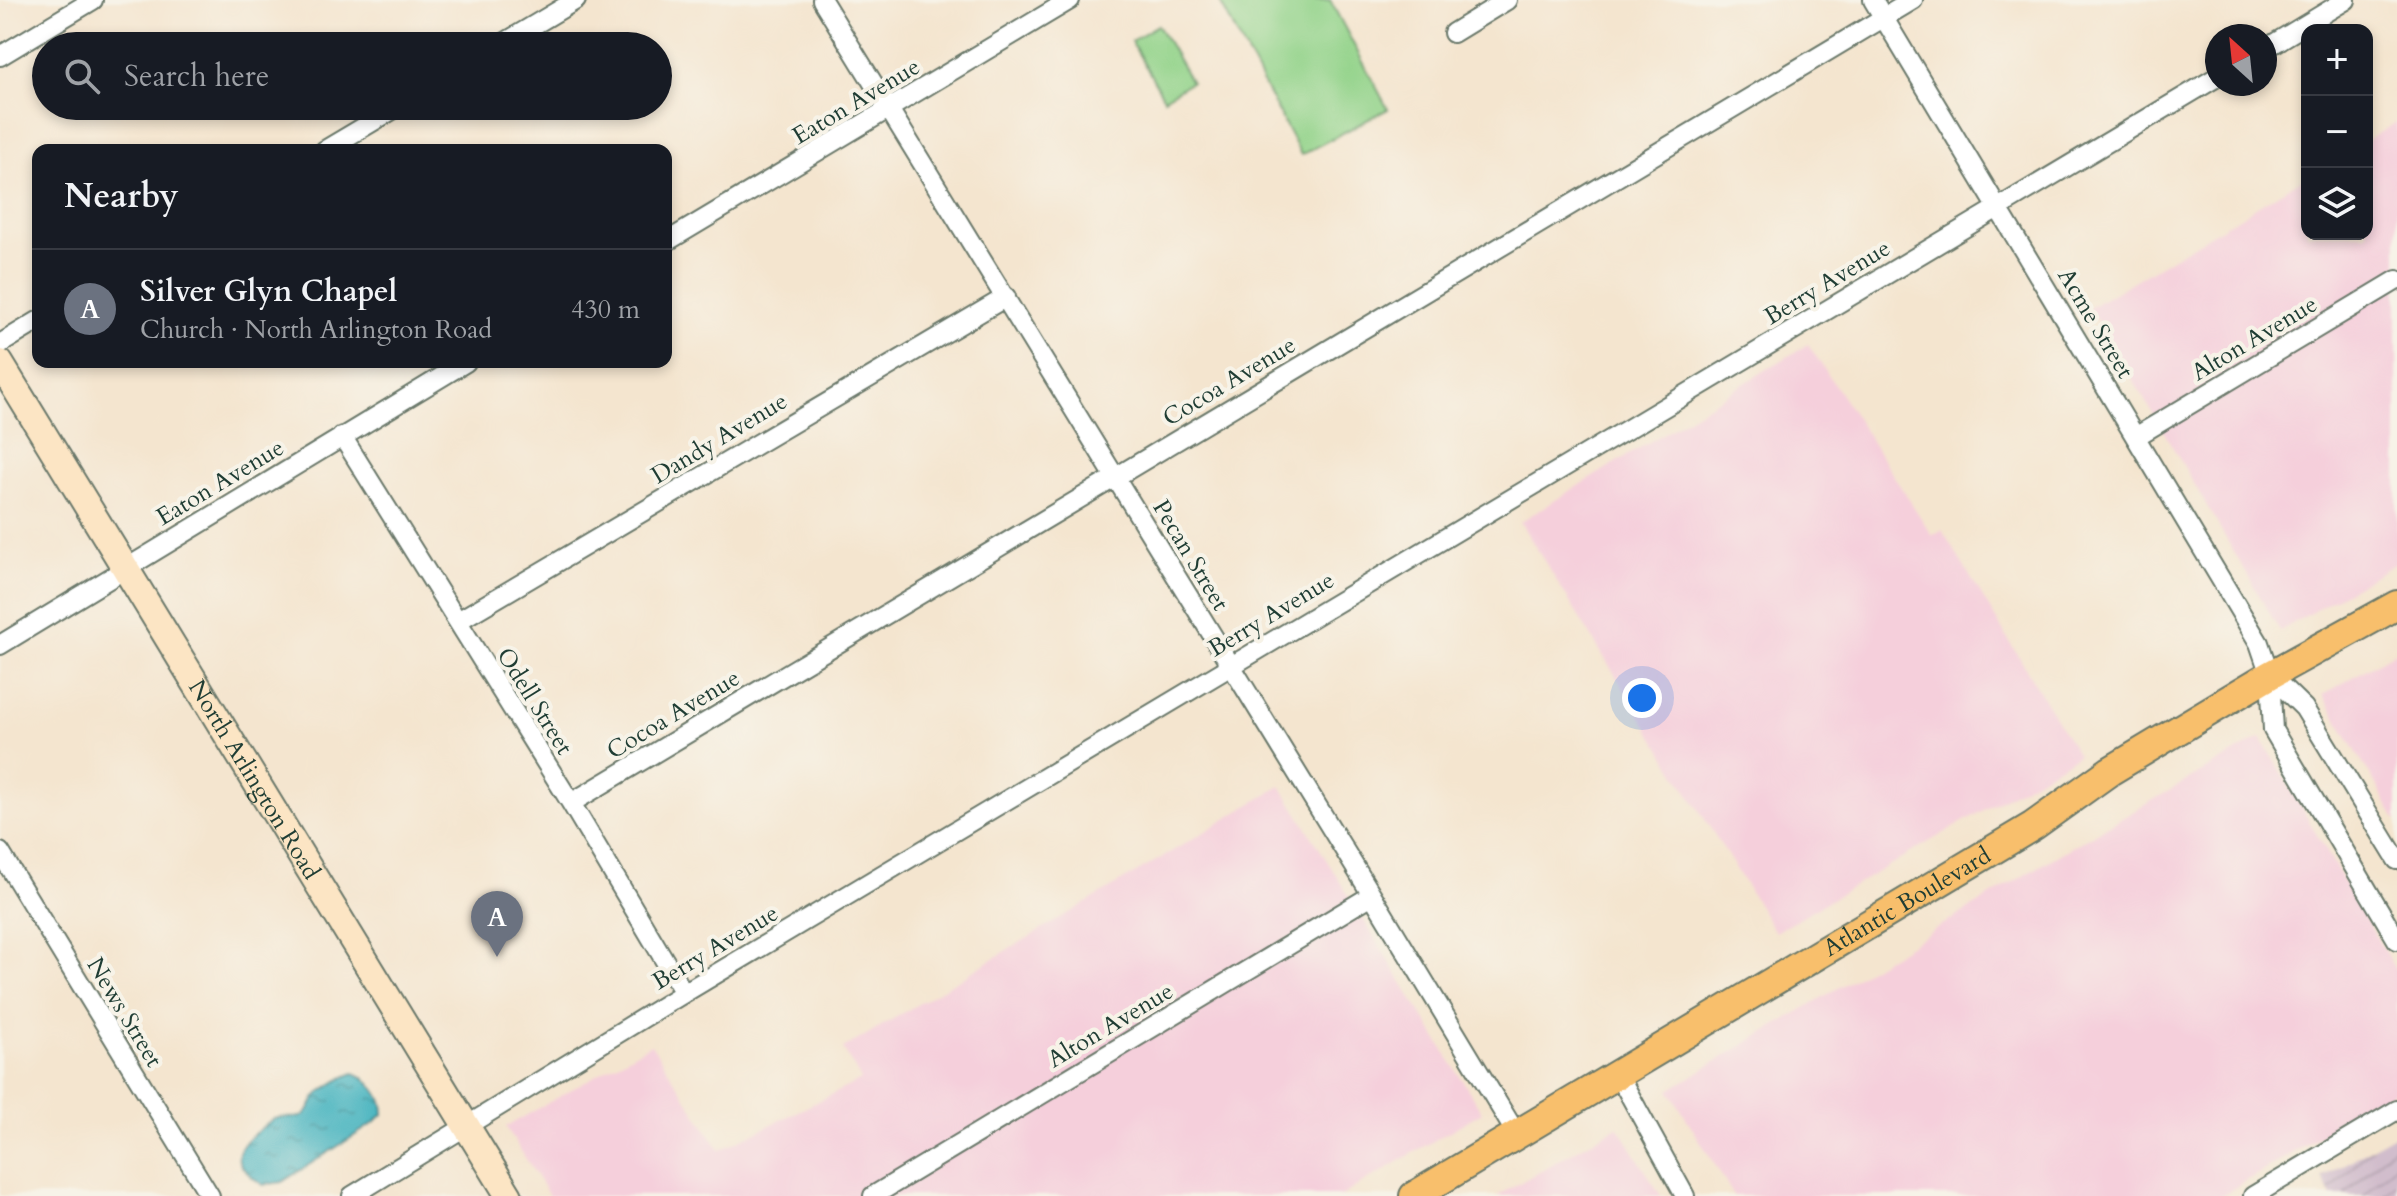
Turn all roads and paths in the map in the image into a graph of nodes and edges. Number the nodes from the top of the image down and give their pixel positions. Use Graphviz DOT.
graph roads {
  1 [pos="93,0"];
  2 [pos="576,0"];
  3 [pos="822,0"];
  4 [pos="1070,0"];
  5 [pos="1507,0"];
  6 [pos="1873,0"];
  7 [pos="1913,0"];
  8 [pos="2346,0"];
  9 [pos="1883,17"];
  10 [pos="40,32"];
  11 [pos="522,32"];
  12 [pos="1453,33"];
  13 [pos="32,37"];
  14 [pos="2277,42"];
  15 [pos="0,56"];
  16 [pos="2205,84"];
  17 [pos="890,108"];
  18 [pos="375,120"];
  19 [pos="335,144"];
  20 [pos="1997,208"];
  21 [pos="672,238"];
  22 [pos="2397,280"];
  23 [pos="1006,297"];
  24 [pos="32,325"];
  25 [pos="0,344"];
  26 [pos="0,363"];
  27 [pos="456,368"];
  28 [pos="342,436"];
  29 [pos="2137,436"];
  30 [pos="1115,477"];
  31 [pos="125,568"];
  32 [pos="2397,605"];
  33 [pos="458,621"];
  34 [pos="0,645"];
  35 [pos="1230,666"];
  36 [pos="2270,675"];
  37 [pos="571,803"];
  38 [pos="0,852"];
  39 [pos="2397,860"];
  40 [pos="1372,895"];
  41 [pos="2397,940"];
  42 [pos="684,993"];
  43 [pos="1618,1074"];
  44 [pos="2397,1110"];
  45 [pos="466,1126"];
  46 [pos="1517,1135"];
  47 [pos="210,1196"];
  48 [pos="352,1196"];
  49 [pos="509,1196"];
  50 [pos="873,1196"];
  51 [pos="1414,1196"];
  52 [pos="1685,1196"];
  53 [pos="2253,1196"];
  1 -- 10 [label="street"];
  2 -- 11 [label="street"];
  3 -- 17 [label="street, Pecan Street"];
  4 -- 17 [label="street, Eaton Avenue"];
  5 -- 12 [label="street"];
  6 -- 9 [label="street, Acme Street"];
  7 -- 9 [label="street, Cocoa Avenue"];
  8 -- 14 [label="street"];
  9 -- 20 [label="street, Acme Street"];
  9 -- 30 [label="street, Cocoa Avenue"];
  13 -- 15 [label="street"];
  16 -- 20 [label="street, Berry Avenue"];
  17 -- 21 [label="street, Eaton Avenue"];
  17 -- 23 [label="street, Pecan Street"];
  18 -- 19 [label="street"];
  20 -- 29 [label="street, Acme Street"];
  20 -- 35 [label="street, Berry Avenue"];
  22 -- 29 [label="street, Alton Avenue"];
  23 -- 30 [label="street, Pecan Street"];
  23 -- 33 [label="street, Dandy Avenue"];
  24 -- 25 [label="street"];
  26 -- 31 [label="main road, North Arlington Road"];
  27 -- 28 [label="street, Eaton Avenue"];
  28 -- 31 [label="street, Eaton Avenue"];
  28 -- 33 [label="street, Odell Street"];
  29 -- 36 [label="street, Acme Street"];
  30 -- 35 [label="street, Pecan Street"];
  30 -- 37 [label="street, Cocoa Avenue"];
  31 -- 34 [label="street, Eaton Avenue"];
  31 -- 45 [label="main road, North Arlington Road"];
  32 -- 36 [label="main road, Atlantic Boulevard"];
  33 -- 37 [label="street, Odell Street"];
  35 -- 40 [label="street, Pecan Street"];
  35 -- 42 [label="street, Berry Avenue"];
  36 -- 39 [label="street"];
  36 -- 41 [label="street"];
  36 -- 43 [label="main road, Atlantic Boulevard"];
  37 -- 42 [label="street, Odell Street"];
  38 -- 47 [label="street, News Street"];
  40 -- 46 [label="street, Pecan Street"];
  40 -- 50 [label="street, Alton Avenue"];
  42 -- 45 [label="street, Berry Avenue"];
  43 -- 46 [label="main road, Atlantic Boulevard"];
  43 -- 52 [label="street"];
  44 -- 53 [label="street"];
  45 -- 48 [label="street, Berry Avenue"];
  45 -- 49 [label="main road, North Arlington Road"];
  46 -- 51 [label="main road, Atlantic Boulevard"];
}
